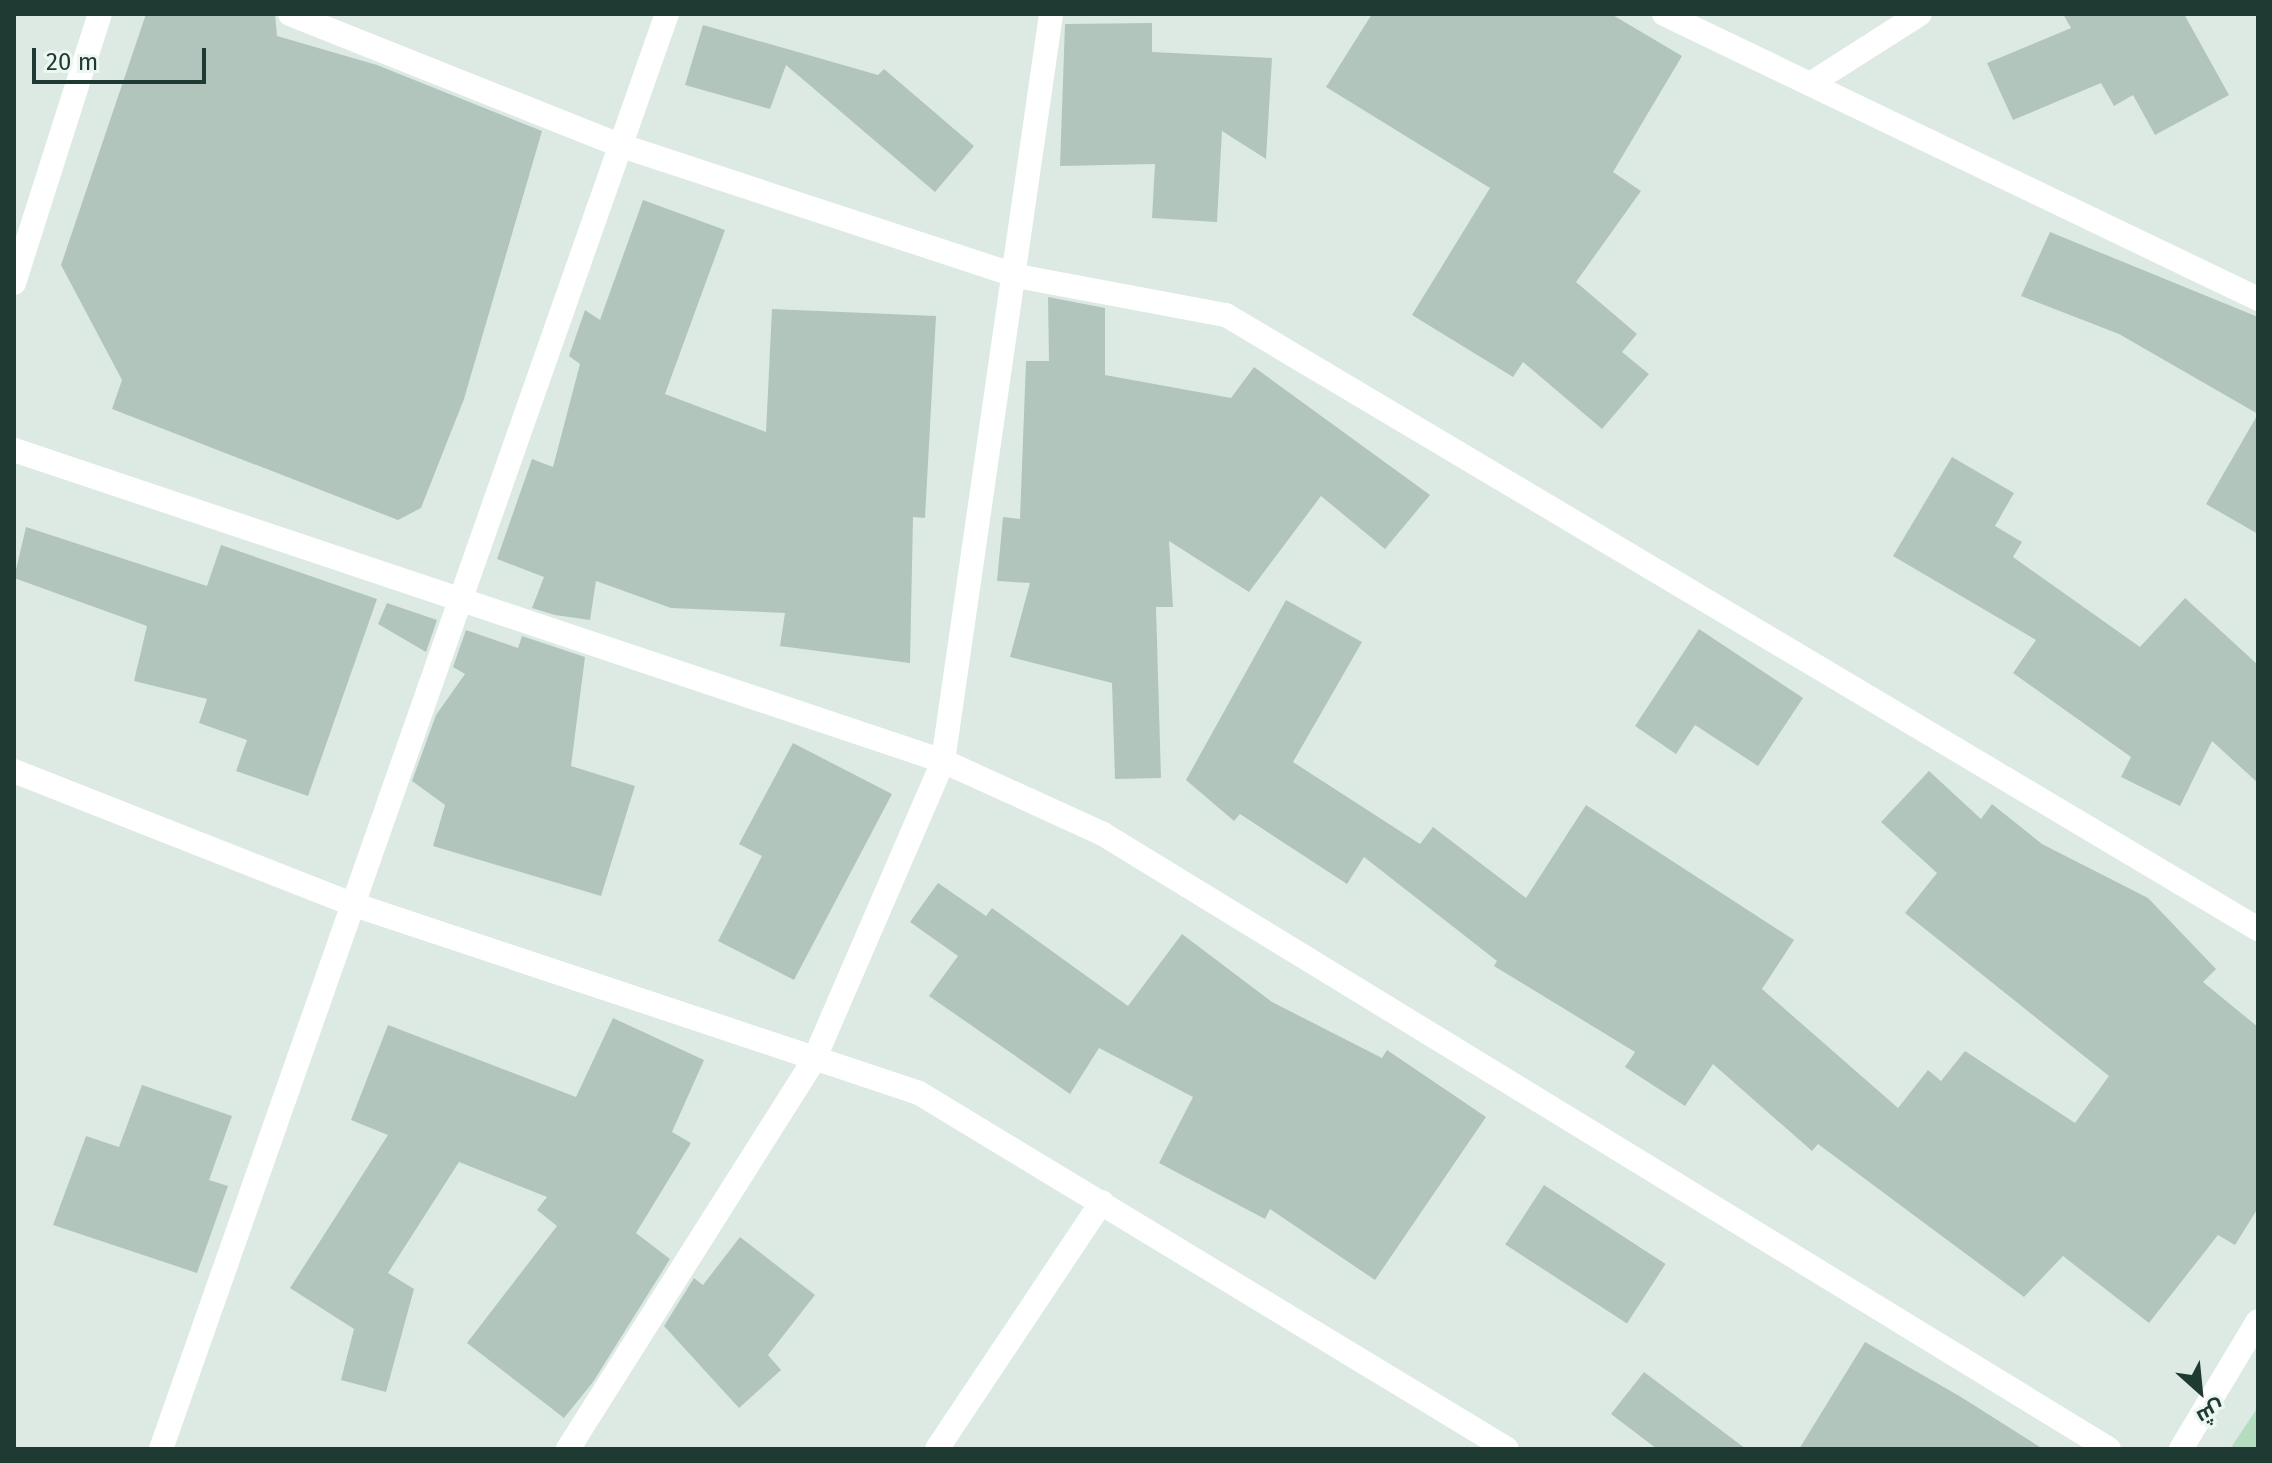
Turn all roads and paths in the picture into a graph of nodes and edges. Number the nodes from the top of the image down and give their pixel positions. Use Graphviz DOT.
graph roads {
  1 [pos="100,14"];
  2 [pos="290,14"];
  3 [pos="667,14"];
  4 [pos="1051,14"];
  5 [pos="1664,14"];
  6 [pos="1920,14"];
  7 [pos="1810,84"];
  8 [pos="619,145"];
  9 [pos="1017,276"];
  10 [pos="14,283"];
  11 [pos="2258,299"];
  12 [pos="14,450"];
  13 [pos="456,597"];
  14 [pos="943,761"];
  15 [pos="14,771"];
  16 [pos="349,903"];
  17 [pos="2258,929"];
  18 [pos="813,1062"];
  19 [pos="1102,1202"];
  20 [pos="2258,1321"];
  21 [pos="161,1449"];
  22 [pos="568,1449"];
  23 [pos="937,1449"];
  24 [pos="1507,1449"];
  25 [pos="2109,1449"];
  26 [pos="2181,1449"];
  1 -- 10 [label="street"];
  2 -- 8 [label="street"];
  3 -- 8 [label="street"];
  4 -- 9 [label="street"];
  5 -- 7 [label="street"];
  6 -- 7 [label="street"];
  7 -- 11 [label="street"];
  8 -- 9 [label="street"];
  8 -- 13 [label="street"];
  9 -- 14 [label="street"];
  9 -- 17 [label="street"];
  12 -- 13 [label="street"];
  13 -- 14 [label="street"];
  13 -- 16 [label="street"];
  14 -- 18 [label="street"];
  14 -- 25 [label="street"];
  15 -- 16 [label="street"];
  16 -- 18 [label="street"];
  16 -- 21 [label="street"];
  18 -- 19 [label="street"];
  18 -- 22 [label="street"];
  19 -- 23 [label="street"];
  19 -- 24 [label="street"];
  20 -- 26 [label="street"];
}
